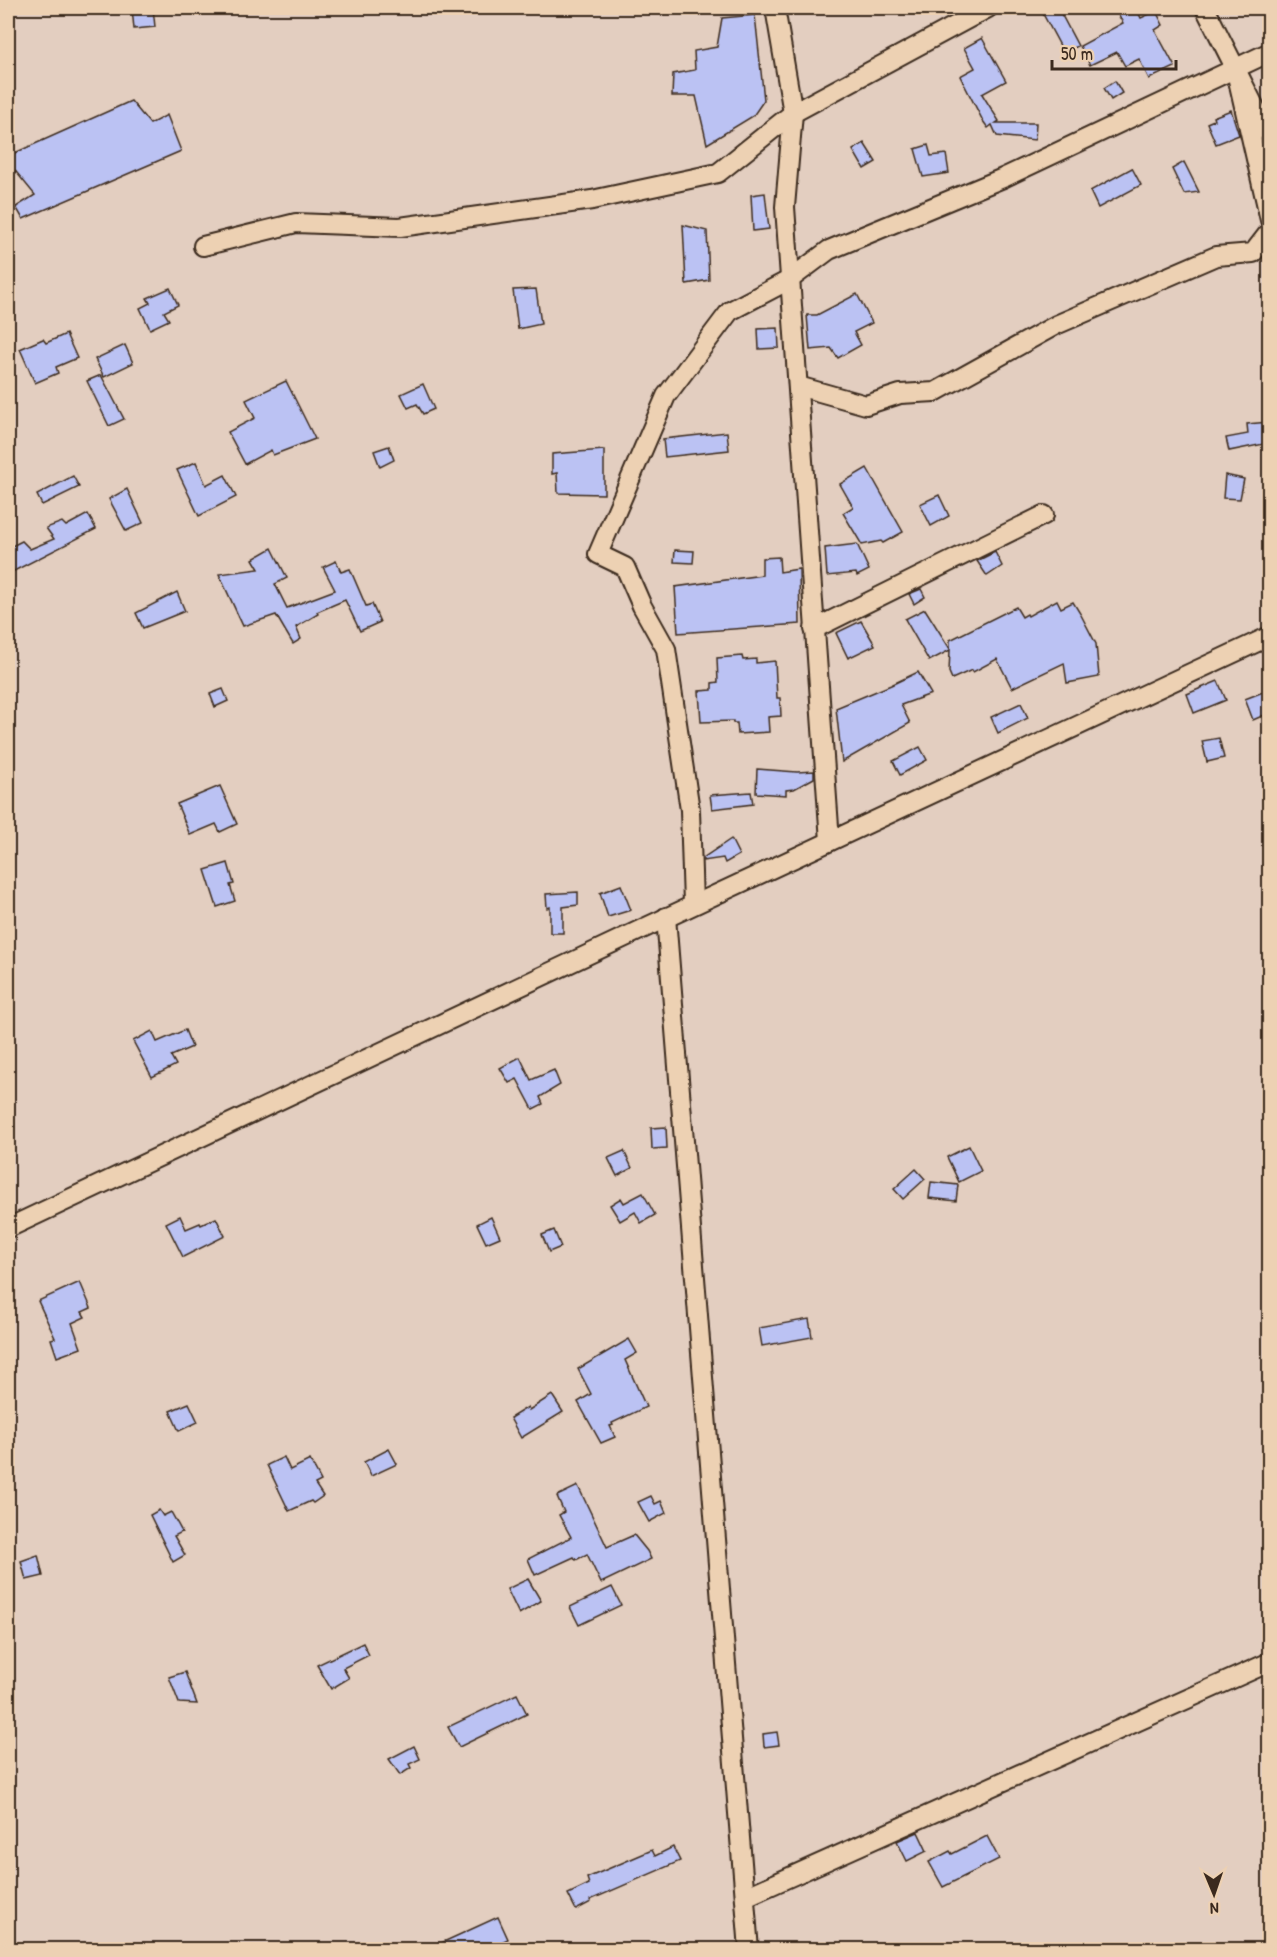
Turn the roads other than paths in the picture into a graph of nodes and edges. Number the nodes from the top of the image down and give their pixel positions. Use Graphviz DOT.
graph roads {
  1 [pos="775,8"];
  2 [pos="988,8"];
  3 [pos="1205,8"];
  4 [pos="1269,52"];
  5 [pos="1235,67"];
  6 [pos="793,113"];
  7 [pos="1269,137"];
  8 [pos="1269,220"];
  9 [pos="1269,231"];
  10 [pos="203,246"];
  11 [pos="789,280"];
  12 [pos="798,386"];
  13 [pos="1044,515"];
  14 [pos="814,629"];
  15 [pos="1269,636"];
  16 [pos="830,841"];
  17 [pos="693,904"];
  18 [pos="666,917"];
  19 [pos="8,1228"];
  20 [pos="1269,1662"];
  21 [pos="745,1897"];
  22 [pos="749,1950"];
  1 -- 6 [label="street"];
  2 -- 6 [label="street"];
  3 -- 5 [label="street"];
  4 -- 5 [label="street"];
  5 -- 7 [label="street"];
  5 -- 8 [label="street"];
  5 -- 11 [label="street"];
  6 -- 10 [label="street"];
  6 -- 11 [label="street"];
  9 -- 12 [label="street"];
  11 -- 12 [label="street"];
  11 -- 17 [label="street"];
  12 -- 14 [label="street"];
  13 -- 14 [label="street"];
  14 -- 16 [label="street"];
  15 -- 16 [label="street"];
  16 -- 17 [label="street"];
  17 -- 18 [label="street"];
  18 -- 19 [label="street"];
  18 -- 21 [label="street"];
  20 -- 21 [label="street"];
  21 -- 22 [label="street"];
}
